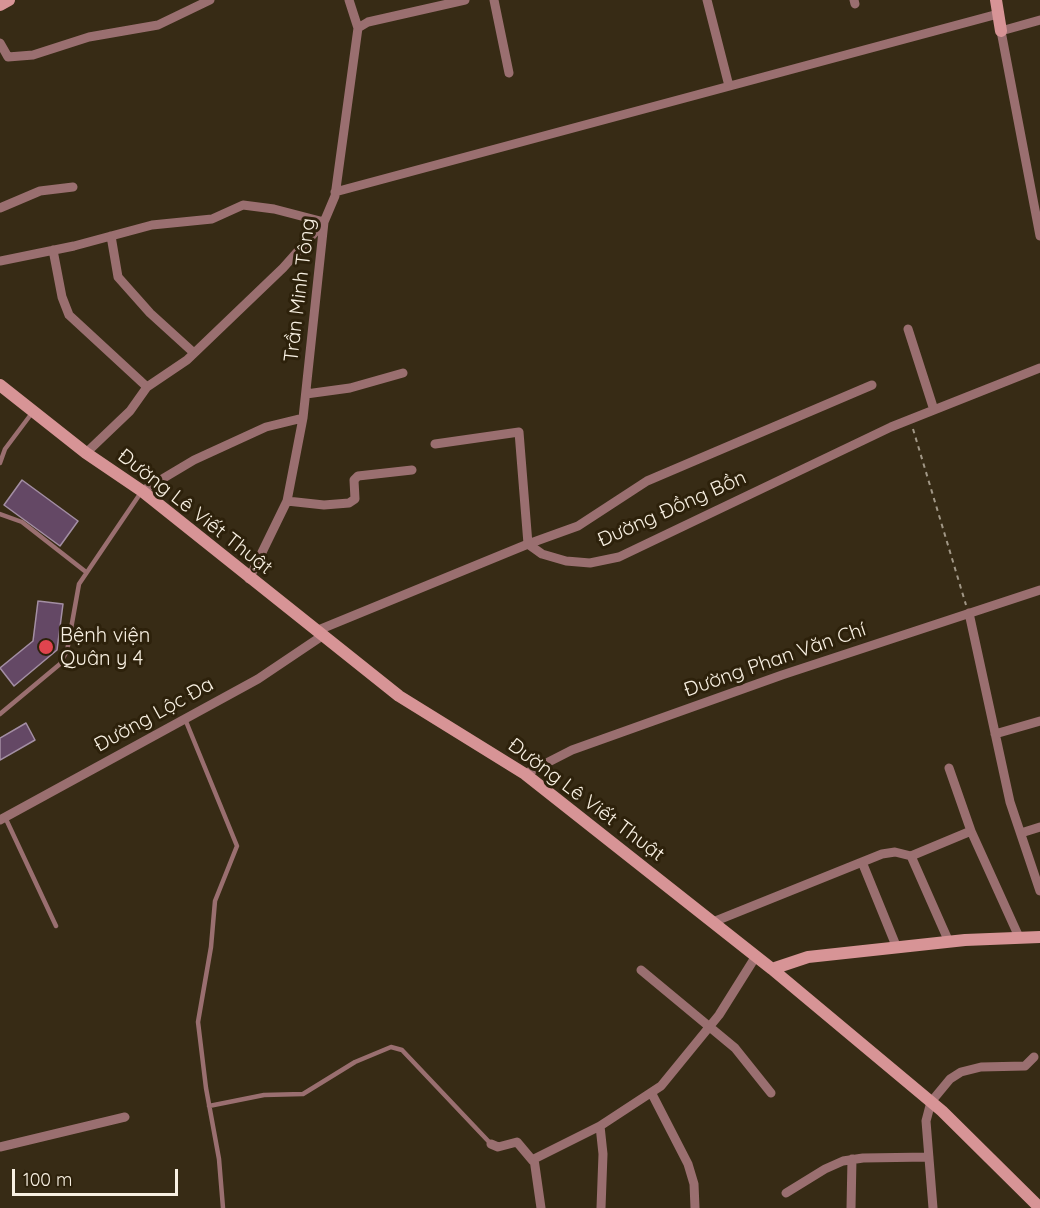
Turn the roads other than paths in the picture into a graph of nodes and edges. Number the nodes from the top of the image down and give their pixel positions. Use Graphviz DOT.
graph roads {
  1 [pos="9,0"];
  2 [pos="210,0"];
  3 [pos="349,0"];
  4 [pos="465,0"];
  5 [pos="494,0"];
  6 [pos="707,0"];
  7 [pos="996,0"];
  8 [pos="446,2"];
  9 [pos="0,5"];
  10 [pos="998,14"];
  11 [pos="1040,20"];
  12 [pos="358,28"];
  13 [pos="1001,31"];
  14 [pos="0,43"];
  15 [pos="509,73"];
  16 [pos="729,86"];
  17 [pos="73,187"];
  18 [pos="335,192"];
  19 [pos="0,208"];
  20 [pos="324,222"];
  21 [pos="111,236"];
  22 [pos="1040,236"];
  23 [pos="53,250"];
  24 [pos="0,261"];
  25 [pos="908,329"];
  26 [pos="194,353"];
  27 [pos="1040,368"];
  28 [pos="403,373"];
  29 [pos="872,385"];
  30 [pos="0,386"];
  31 [pos="147,387"];
  32 [pos="306,394"];
  33 [pos="934,410"];
  34 [pos="33,411"];
  35 [pos="303,418"];
  36 [pos="435,444"];
  37 [pos="0,445"];
  38 [pos="6,449"];
  39 [pos="86,453"];
  40 [pos="0,463"];
  41 [pos="412,470"];
  42 [pos="142,491"];
  43 [pos="287,501"];
  44 [pos="0,514"];
  45 [pos="528,544"];
  46 [pos="86,572"];
  47 [pos="249,579"];
  48 [pos="1040,590"];
  49 [pos="969,613"];
  50 [pos="319,633"];
  51 [pos="0,714"];
  52 [pos="185,719"];
  53 [pos="1040,722"];
  54 [pos="995,734"];
  55 [pos="949,768"];
  56 [pos="525,774"];
  57 [pos="3,818"];
  58 [pos="1040,827"];
  59 [pos="971,831"];
  60 [pos="1021,833"];
  61 [pos="911,855"];
  62 [pos="862,862"];
  63 [pos="1040,891"];
  64 [pos="713,922"];
  65 [pos="56,926"];
  66 [pos="1040,936"];
  67 [pos="1019,937"];
  68 [pos="949,942"];
  69 [pos="897,948"];
  70 [pos="756,956"];
  71 [pos="772,969"];
  72 [pos="641,970"];
  73 [pos="710,1026"];
  74 [pos="1034,1057"];
  75 [pos="652,1094"];
  76 [pos="771,1094"];
  77 [pos="931,1102"];
  78 [pos="209,1106"];
  79 [pos="125,1117"];
  80 [pos="600,1126"];
  81 [pos="491,1144"];
  82 [pos="0,1147"];
  83 [pos="929,1157"];
  84 [pos="852,1159"];
  85 [pos="533,1161"];
  86 [pos="786,1193"];
  87 [pos="223,1208"];
  88 [pos="541,1208"];
  89 [pos="601,1208"];
  90 [pos="695,1208"];
  91 [pos="851,1208"];
  92 [pos="933,1208"];
  93 [pos="1040,1208"];
  1 -- 9 [label="main road"];
  2 -- 14 [label="street"];
  3 -- 12 [label="street, Trần Minh Tông"];
  4 -- 8 [label="street"];
  5 -- 15 [label="street"];
  6 -- 16 [label="street"];
  7 -- 10 [label="main road"];
  8 -- 12 [label="street"];
  10 -- 13 [label="main road"];
  10 -- 16 [label="street"];
  11 -- 13 [label="street"];
  12 -- 18 [label="street, Trần Minh Tông"];
  13 -- 22 [label="street"];
  16 -- 18 [label="street"];
  17 -- 19 [label="street"];
  18 -- 20 [label="street, Trần Minh Tông"];
  20 -- 21 [label="street"];
  20 -- 26 [label="street"];
  20 -- 32 [label="street, Trần Minh Tông"];
  21 -- 23 [label="street"];
  21 -- 26 [label="street"];
  23 -- 24 [label="street"];
  23 -- 31 [label="street"];
  25 -- 33 [label="street"];
  26 -- 31 [label="street"];
  27 -- 33 [label="street, Đường Đồng Bồn"];
  28 -- 32 [label="street"];
  29 -- 45 [label="street"];
  30 -- 34 [label="main road, Đường Lê Viết Thuật"];
  31 -- 39 [label="street"];
  32 -- 35 [label="street, Trần Minh Tông"];
  33 -- 45 [label="street, Đường Đồng Bồn"];
  34 -- 38 [label="lane"];
  34 -- 39 [label="main road, Đường Lê Viết Thuật"];
  35 -- 42 [label="street"];
  35 -- 43 [label="street, Trần Minh Tông"];
  36 -- 45 [label="street"];
  37 -- 38 [label="lane"];
  38 -- 40 [label="lane"];
  39 -- 42 [label="main road, Đường Lê Viết Thuật"];
  41 -- 43 [label="street"];
  42 -- 46 [label="lane"];
  42 -- 47 [label="main road, Đường Lê Viết Thuật"];
  43 -- 47 [label="street, Trần Minh Tông"];
  44 -- 46 [label="lane"];
  45 -- 50 [label="street"];
  46 -- 51 [label="lane"];
  47 -- 50 [label="main road, Đường Lê Viết Thuật"];
  48 -- 49 [label="street, Đường Phan Văn Chí"];
  49 -- 54 [label="street"];
  49 -- 56 [label="street, Đường Phan Văn Chí"];
  50 -- 52 [label="street, Đường Lộc Đa"];
  50 -- 56 [label="main road, Đường Lê Viết Thuật"];
  52 -- 57 [label="street, Đường Lộc Đa"];
  52 -- 78 [label="lane"];
  53 -- 54 [label="street"];
  54 -- 60 [label="street"];
  55 -- 59 [label="street"];
  56 -- 64 [label="main road, Đường Lê Viết Thuật"];
  57 -- 65 [label="lane"];
  58 -- 60 [label="street"];
  59 -- 61 [label="street"];
  59 -- 67 [label="street"];
  60 -- 63 [label="street"];
  61 -- 62 [label="street"];
  61 -- 68 [label="street"];
  62 -- 64 [label="street"];
  62 -- 69 [label="street"];
  64 -- 70 [label="main road, Đường Lê Viết Thuật"];
  66 -- 67 [label="main road"];
  67 -- 68 [label="main road"];
  68 -- 69 [label="main road"];
  69 -- 71 [label="main road"];
  70 -- 71 [label="main road, Đường Lê Viết Thuật"];
  70 -- 73 [label="street"];
  71 -- 77 [label="main road, Đường Lê Viết Thuật"];
  72 -- 73 [label="street"];
  73 -- 75 [label="street"];
  73 -- 76 [label="street"];
  74 -- 77 [label="street"];
  75 -- 80 [label="street"];
  75 -- 90 [label="street"];
  77 -- 83 [label="street"];
  77 -- 93 [label="main road, Đường Lê Viết Thuật"];
  78 -- 81 [label="lane"];
  78 -- 87 [label="lane"];
  79 -- 82 [label="street"];
  80 -- 85 [label="street"];
  80 -- 89 [label="street"];
  81 -- 85 [label="street"];
  83 -- 84 [label="street"];
  83 -- 92 [label="street"];
  84 -- 86 [label="street"];
  84 -- 91 [label="street"];
  85 -- 88 [label="street"];
}
